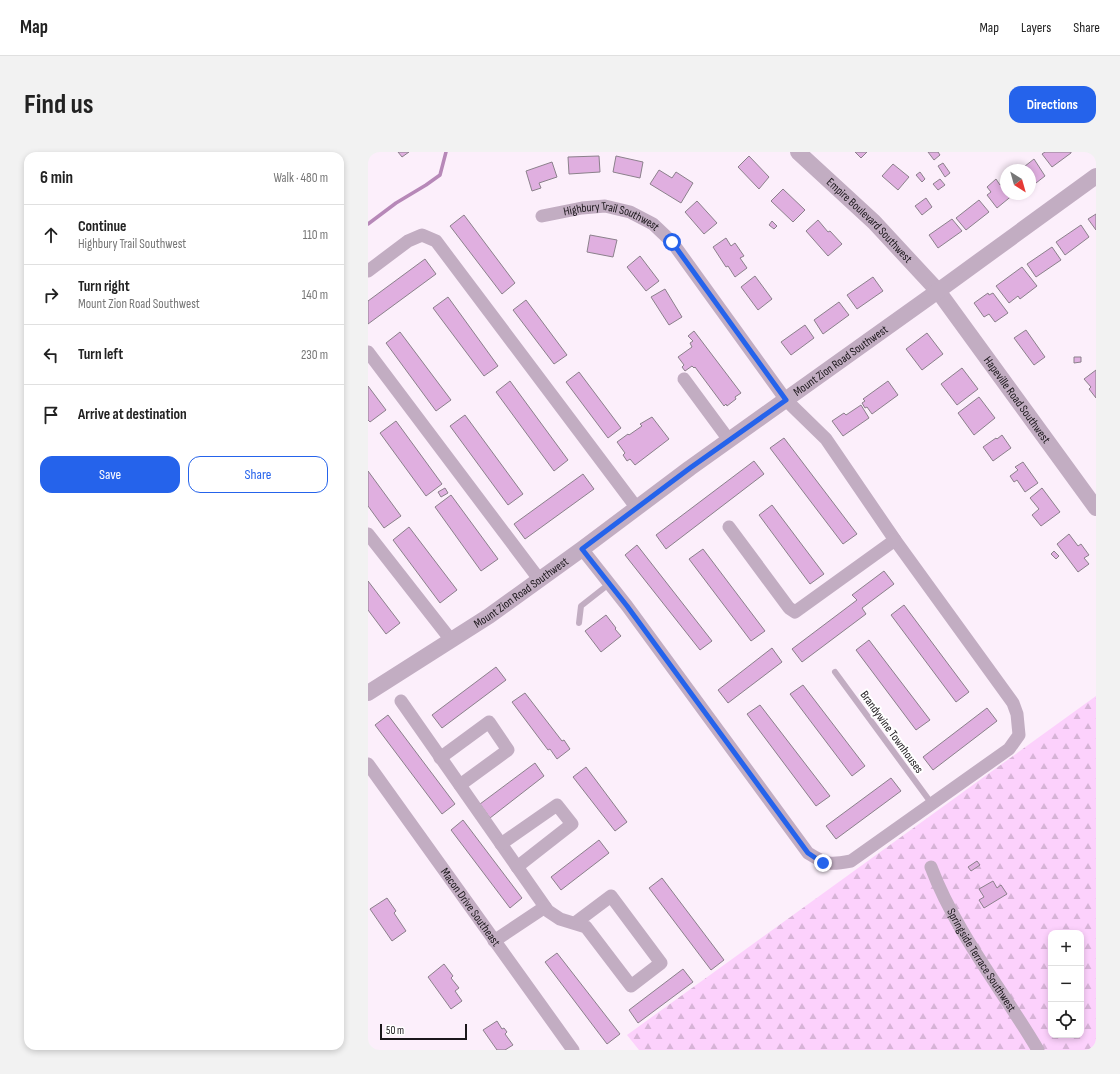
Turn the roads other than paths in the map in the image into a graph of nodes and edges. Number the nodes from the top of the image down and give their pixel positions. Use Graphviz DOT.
graph roads {
  1 [pos="798,152"];
  2 [pos="1096,176"];
  3 [pos="542,216"];
  4 [pos="368,271"];
  5 [pos="938,291"];
  6 [pos="368,352"];
  7 [pos="684,379"];
  8 [pos="786,400"];
  9 [pos="729,440"];
  10 [pos="636,507"];
  11 [pos="1096,508"];
  12 [pos="729,527"];
  13 [pos="368,534"];
  14 [pos="895,540"];
  15 [pos="582,549"];
  16 [pos="539,579"];
  17 [pos="609,584"];
  18 [pos="579,623"];
  19 [pos="451,640"];
  20 [pos="835,672"];
  21 [pos="368,693"];
  22 [pos="401,701"];
  23 [pos="440,758"];
  24 [pos="368,764"];
  25 [pos="460,785"];
  26 [pos="932,804"];
  27 [pos="501,844"];
  28 [pos="517,867"];
  29 [pos="931,867"];
  30 [pos="545,907"];
  31 [pos="575,923"];
  32 [pos="494,940"];
  33 [pos="573,1050"];
  34 [pos="1038,1050"];
  1 -- 5 [label="street, Empire Boulevard Southwest"];
  2 -- 5 [label="street, Mount Zion Road Southwest"];
  3 -- 8 [label="street, Highbury Trail Southwest"];
  4 -- 10 [label="street"];
  5 -- 8 [label="street, Mount Zion Road Southwest"];
  5 -- 11 [label="street, Hapeville Road Southwest"];
  6 -- 16 [label="street"];
  7 -- 9 [label="street"];
  8 -- 9 [label="street, Mount Zion Road Southwest"];
  8 -- 14 [label="street, Highbury Trail Southwest"];
  9 -- 10 [label="street, Mount Zion Road Southwest"];
  10 -- 15 [label="street, Mount Zion Road Southwest"];
  12 -- 14 [label="street"];
  13 -- 19 [label="street"];
  14 -- 26 [label="street, Highbury Trail Southwest"];
  15 -- 16 [label="street, Mount Zion Road Southwest"];
  15 -- 17 [label="street, Highbury Trail Southwest"];
  16 -- 19 [label="street, Mount Zion Road Southwest"];
  17 -- 18 [label="lane"];
  17 -- 26 [label="street, Highbury Trail Southwest"];
  19 -- 21 [label="street, Mount Zion Road Southwest"];
  20 -- 26 [label="lane, Brandywine Townhouses"];
  22 -- 23 [label="street"];
  23 -- 25 [label="street"];
  23 -- 25 [label="street"];
  24 -- 32 [label="street, Macon Drive Southeast"];
  25 -- 27 [label="street"];
  27 -- 28 [label="street"];
  27 -- 28 [label="street"];
  28 -- 30 [label="street"];
  29 -- 34 [label="street, Springside Terrace Southwest"];
  30 -- 31 [label="street"];
  30 -- 32 [label="street"];
  31 -- 31 [label="street"];
  32 -- 33 [label="street, Macon Drive Southeast"];
}
